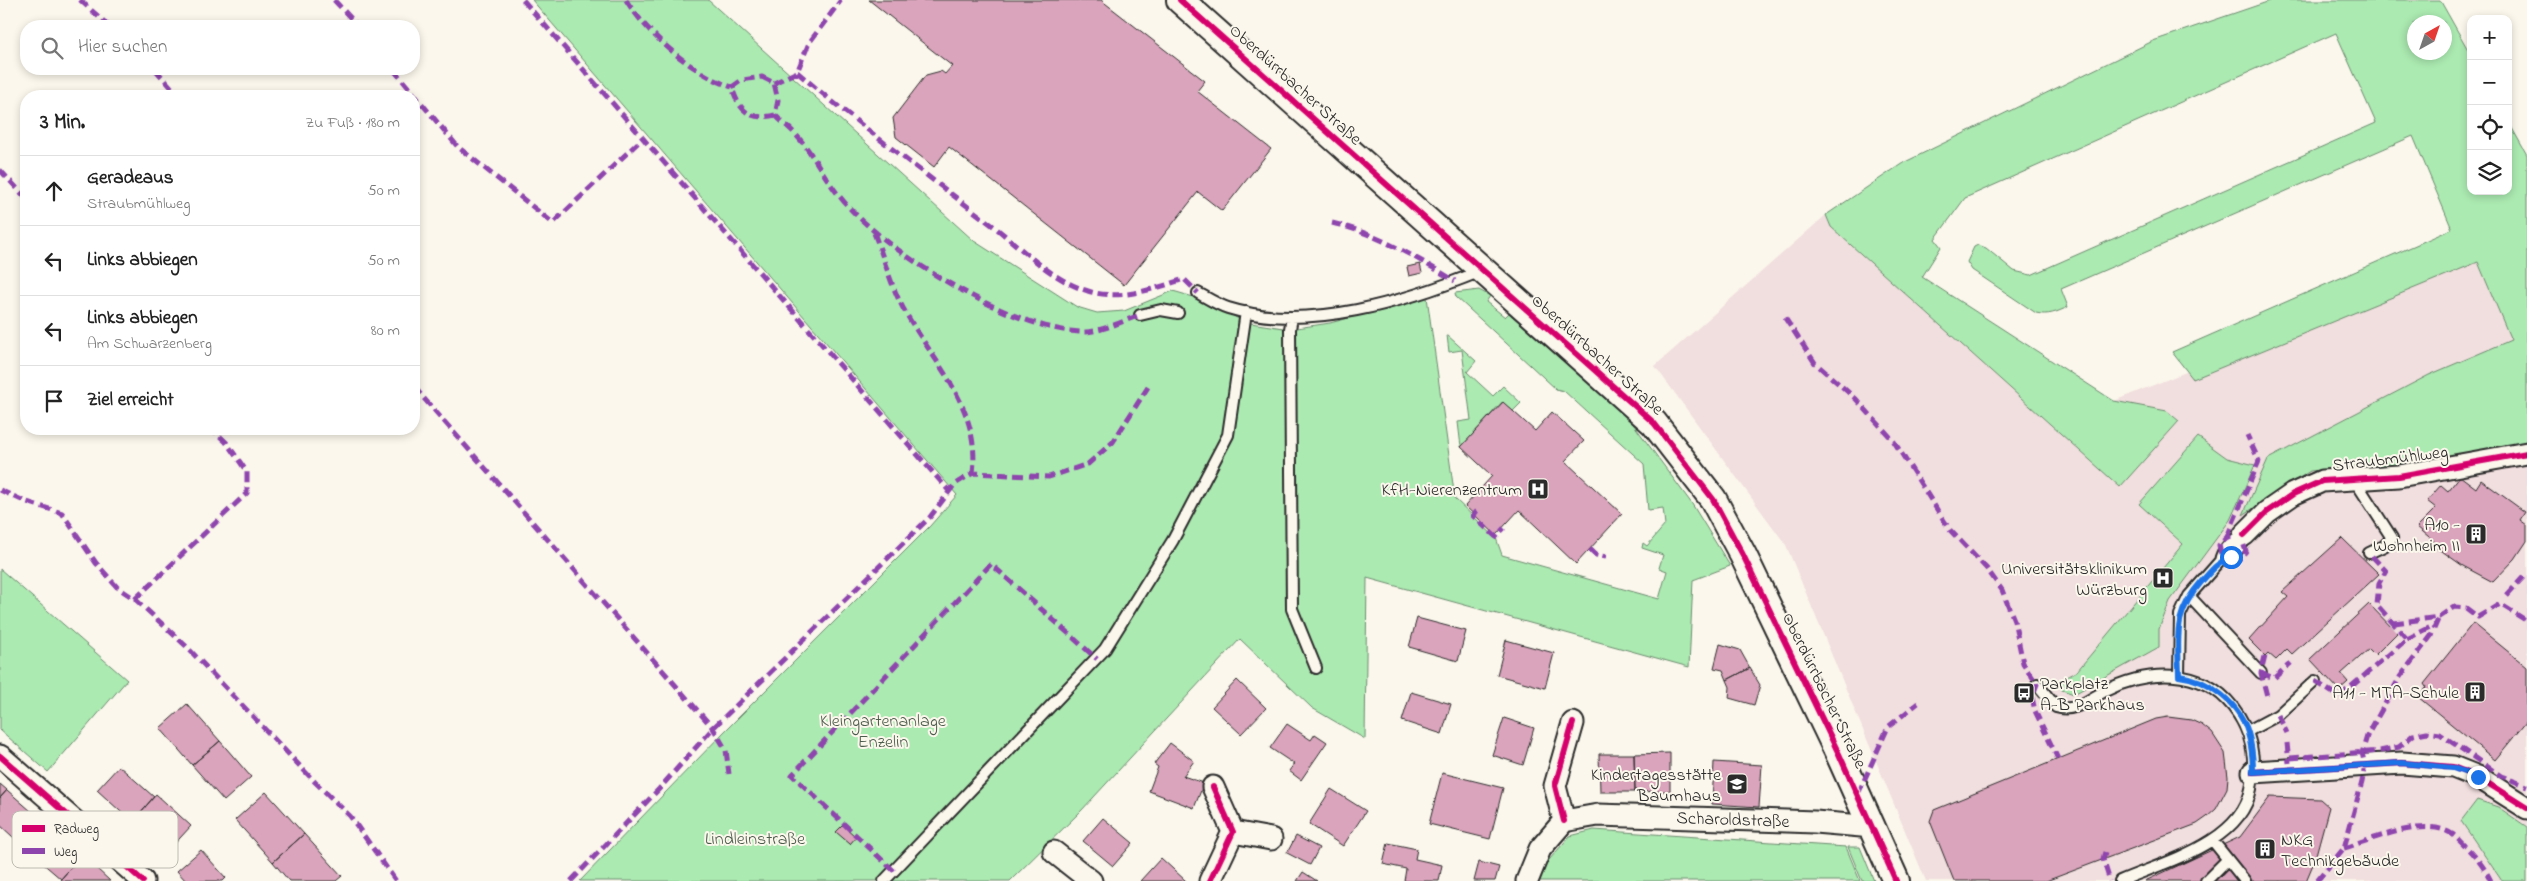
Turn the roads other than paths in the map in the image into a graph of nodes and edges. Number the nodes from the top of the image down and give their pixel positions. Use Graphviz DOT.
graph roads {
  1 [pos="1180,0"];
  2 [pos="1483,271"];
  3 [pos="1198,293"];
  4 [pos="1246,312"];
  5 [pos="1178,313"];
  6 [pos="1140,316"];
  7 [pos="1292,317"];
  8 [pos="2527,453"];
  9 [pos="2353,479"];
  10 [pos="2244,535"];
  11 [pos="2369,553"];
  12 [pos="2189,596"];
  13 [pos="1316,668"];
  14 [pos="2261,673"];
  15 [pos="2179,676"];
  16 [pos="2315,681"];
  17 [pos="2037,684"];
  18 [pos="1573,723"];
  19 [pos="2248,731"];
  20 [pos="0,756"];
  21 [pos="2253,772"];
  22 [pos="1213,787"];
  23 [pos="2527,808"];
  24 [pos="63,811"];
  25 [pos="1564,821"];
  26 [pos="1873,827"];
  27 [pos="1233,832"];
  28 [pos="1271,839"];
  29 [pos="2212,841"];
  30 [pos="1054,852"];
  31 [pos="2227,860"];
  32 [pos="128,868"];
  33 [pos="143,881"];
  34 [pos="884,881"];
  35 [pos="1091,881"];
  36 [pos="1210,881"];
  37 [pos="1527,881"];
  38 [pos="1896,881"];
  39 [pos="2120,881"];
  40 [pos="2206,881"];
  41 [pos="2245,881"];
  1 -- 2 [label="street, Oberdürrbacher Straße"];
  2 -- 7 [label="lane"];
  2 -- 26 [label="street, Oberdürrbacher Straße"];
  3 -- 4 [label="lane"];
  4 -- 7 [label="lane"];
  4 -- 34 [label="lane"];
  5 -- 6 [label="lane"];
  7 -- 13 [label="lane"];
  8 -- 9 [label="street, Straubmühlweg"];
  9 -- 10 [label="street, Straubmühlweg"];
  9 -- 11 [label="lane"];
  10 -- 12 [label="lane, Straubmühlweg"];
  12 -- 14 [label="lane"];
  12 -- 15 [label="lane, Straubmühlweg"];
  15 -- 17 [label="lane"];
  15 -- 19 [label="lane"];
  16 -- 19 [label="lane"];
  18 -- 25 [label="street"];
  19 -- 21 [label="lane"];
  20 -- 24 [label="street"];
  21 -- 23 [label="street"];
  21 -- 29 [label="lane"];
  22 -- 27 [label="street"];
  25 -- 26 [label="street, Scharoldstraße"];
  25 -- 37 [label="street"];
  26 -- 38 [label="street, Oberdürrbacher Straße"];
  27 -- 28 [label="street"];
  27 -- 36 [label="street"];
  29 -- 31 [label="lane"];
  29 -- 39 [label="lane"];
  30 -- 35 [label="street"];
  31 -- 40 [label="lane"];
  31 -- 41 [label="lane"];
  32 -- 33 [label="street"];
}
